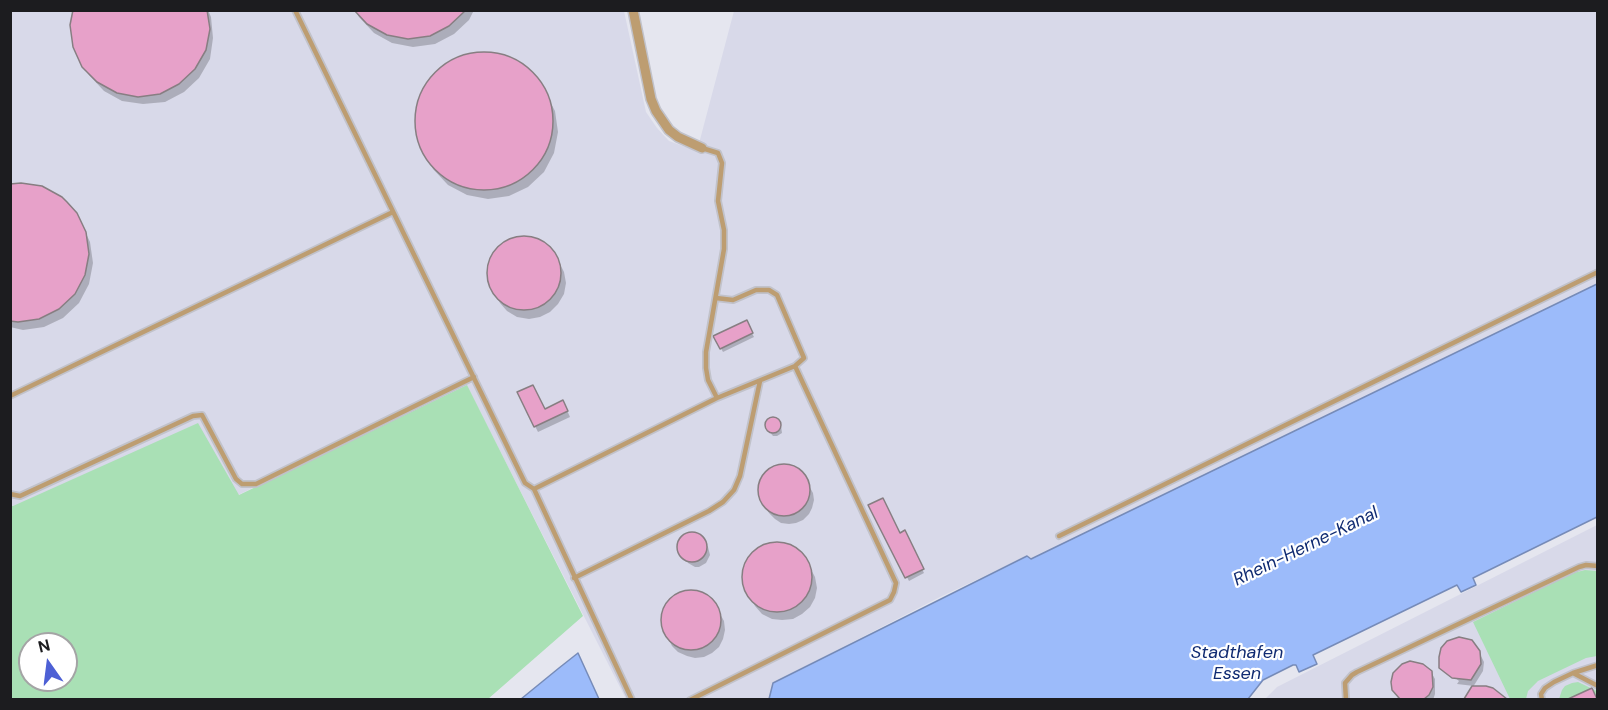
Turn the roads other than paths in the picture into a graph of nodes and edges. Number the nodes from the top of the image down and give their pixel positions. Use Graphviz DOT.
graph roads {
  1 [pos="295,10"];
  2 [pos="633,10"];
  3 [pos="702,148"];
  4 [pos="393,212"];
  5 [pos="1598,272"];
  6 [pos="716,298"];
  7 [pos="795,366"];
  8 [pos="474,377"];
  9 [pos="760,381"];
  10 [pos="10,396"];
  11 [pos="717,398"];
  12 [pos="534,489"];
  13 [pos="10,494"];
  14 [pos="1059,536"];
  15 [pos="1598,566"];
  16 [pos="574,578"];
  17 [pos="1598,665"];
  18 [pos="1573,673"];
  19 [pos="1598,686"];
  20 [pos="632,699"];
  21 [pos="690,699"];
  22 [pos="1346,699"];
  23 [pos="1542,699"];
  1 -- 4 [label="lane"];
  2 -- 3 [label="street"];
  3 -- 6 [label="lane"];
  4 -- 8 [label="lane"];
  4 -- 10 [label="lane"];
  5 -- 14 [label="lane"];
  6 -- 7 [label="lane"];
  6 -- 11 [label="lane"];
  7 -- 9 [label="lane"];
  7 -- 21 [label="lane"];
  8 -- 12 [label="lane"];
  8 -- 13 [label="lane"];
  9 -- 11 [label="lane"];
  9 -- 16 [label="lane"];
  11 -- 12 [label="lane"];
  12 -- 16 [label="lane"];
  15 -- 22 [label="lane"];
  16 -- 20 [label="lane"];
  17 -- 18 [label="lane"];
  18 -- 19 [label="lane"];
  18 -- 23 [label="lane"];
}
